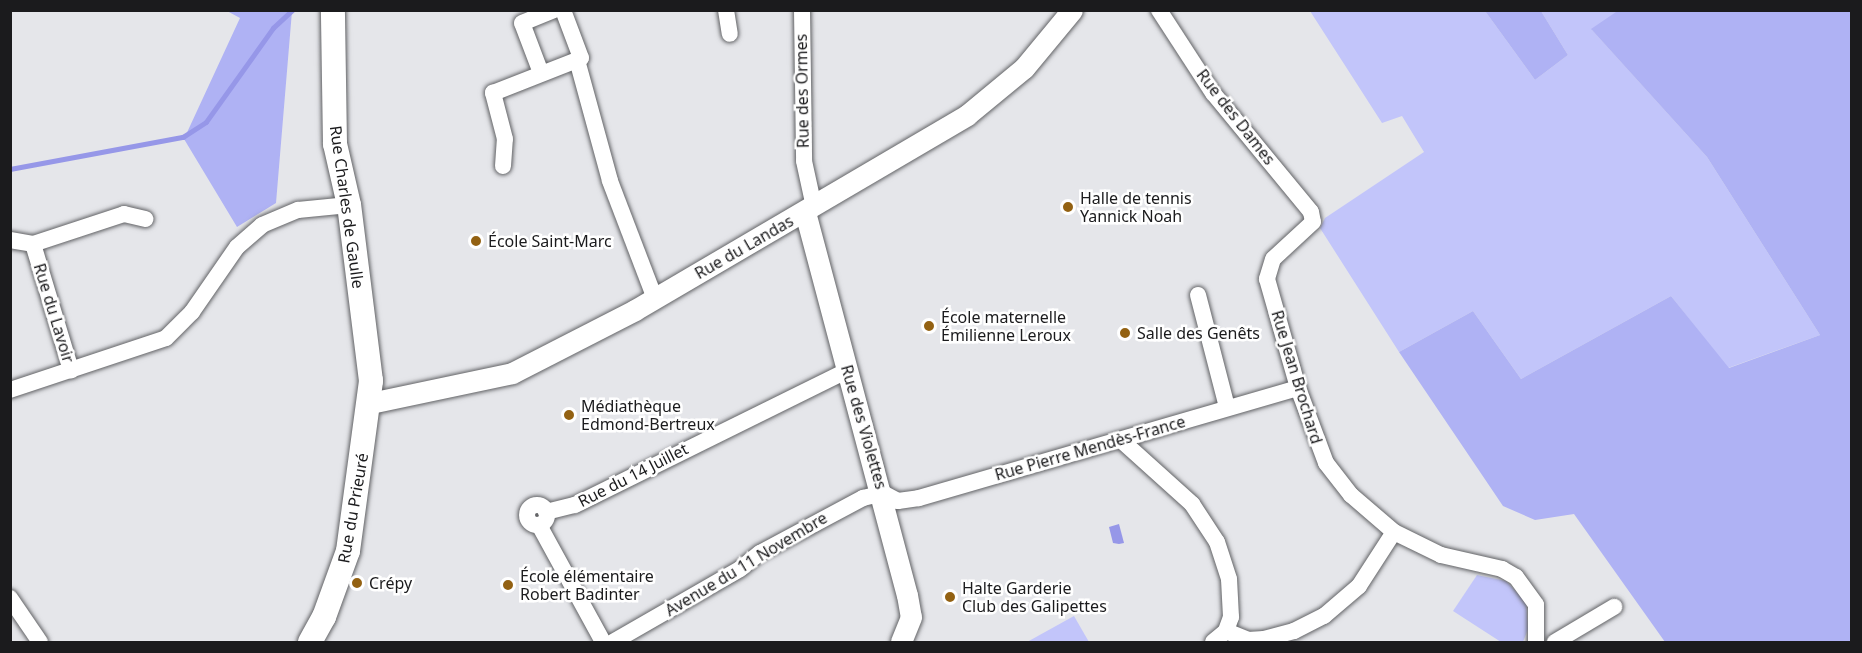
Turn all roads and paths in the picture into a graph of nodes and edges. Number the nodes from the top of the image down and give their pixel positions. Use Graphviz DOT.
graph roads {
  1 [pos="333,10"];
  2 [pos="554,10"];
  3 [pos="563,10"];
  4 [pos="726,10"];
  5 [pos="802,10"];
  6 [pos="1072,10"];
  7 [pos="1159,10"];
  8 [pos="730,34"];
  9 [pos="577,60"];
  10 [pos="541,73"];
  11 [pos="503,166"];
  12 [pos="349,205"];
  13 [pos="810,209"];
  14 [pos="145,219"];
  15 [pos="1313,222"];
  16 [pos="10,240"];
  17 [pos="33,244"];
  18 [pos="1198,295"];
  19 [pos="655,299"];
  20 [pos="71,370"];
  21 [pos="848,370"];
  22 [pos="1298,388"];
  23 [pos="10,390"];
  24 [pos="370,403"];
  25 [pos="1227,407"];
  26 [pos="1121,440"];
  27 [pos="883,493"];
  28 [pos="1394,532"];
  29 [pos="10,598"];
  30 [pos="1614,608"];
  31 [pos="1220,637"];
  32 [pos="40,642"];
  33 [pos="310,642"];
  34 [pos="603,642"];
  35 [pos="613,642"];
  36 [pos="901,642"];
  37 [pos="1536,642"];
  38 [pos="1555,642"];
  1 -- 12 [label="main road, Rue Charles de Gaulle"];
  2 -- 10 [label="street"];
  3 -- 9 [label="street"];
  4 -- 8 [label="street"];
  5 -- 13 [label="street, Rue des Ormes"];
  6 -- 13 [label="street, Rue du Landas"];
  7 -- 15 [label="street, Rue des Dames"];
  9 -- 10 [label="street"];
  9 -- 19 [label="street"];
  10 -- 11 [label="street"];
  12 -- 20 [label="street"];
  12 -- 24 [label="main road, Rue Charles de Gaulle"];
  13 -- 19 [label="street, Rue du Landas"];
  13 -- 21 [label="street, Rue des Violettes"];
  14 -- 17 [label="street"];
  15 -- 22 [label="street, Rue Jean Brochard"];
  16 -- 17 [label="street, Rue du Lavoir"];
  17 -- 20 [label="street, Rue du Lavoir"];
  18 -- 25 [label="street"];
  19 -- 24 [label="street, Rue du Landas"];
  20 -- 23 [label="street"];
  21 -- 27 [label="street, Rue des Violettes"];
  21 -- 34 [label="street, Rue du 14 Juillet"];
  22 -- 25 [label="street, Rue Pierre Mendès-France"];
  22 -- 28 [label="street, Rue Jean Brochard"];
  24 -- 33 [label="main road, Rue du Prieuré"];
  25 -- 26 [label="street, Rue Pierre Mendès-France"];
  26 -- 27 [label="street, Rue Pierre Mendès-France"];
  26 -- 31 [label="street"];
  27 -- 35 [label="street, Avenue du 11 Novembre"];
  27 -- 36 [label="street, Rue des Violettes"];
  28 -- 31 [label="street"];
  28 -- 37 [label="street, Rue Jean Brochard"];
  29 -- 32 [label="street"];
  30 -- 38 [label="street"];
}
